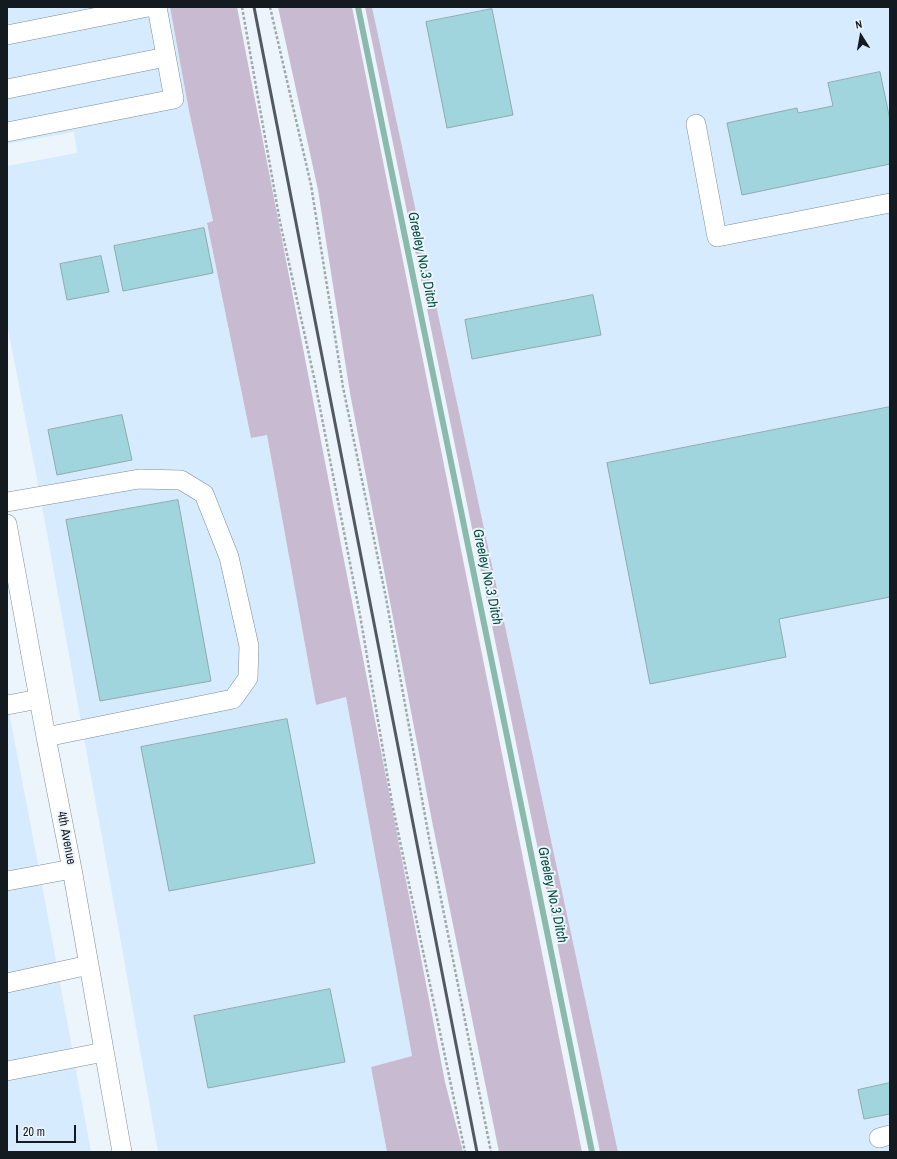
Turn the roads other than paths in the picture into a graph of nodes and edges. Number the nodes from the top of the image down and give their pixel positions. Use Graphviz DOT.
graph roads {
  1 [pos="148,7"];
  2 [pos="157,7"];
  3 [pos="7,35"];
  4 [pos="166,57"];
  5 [pos="7,89"];
  6 [pos="696,124"];
  7 [pos="7,132"];
  8 [pos="890,203"];
  9 [pos="7,502"];
  10 [pos="7,524"];
  11 [pos="39,700"];
  12 [pos="7,705"];
  13 [pos="46,737"];
  14 [pos="72,869"];
  15 [pos="7,881"];
  16 [pos="89,965"];
  17 [pos="7,983"];
  18 [pos="104,1052"];
  19 [pos="7,1071"];
  20 [pos="122,1152"];
  1 -- 3 [label="street"];
  2 -- 4 [label="street"];
  4 -- 5 [label="street"];
  4 -- 7 [label="street"];
  6 -- 8 [label="street"];
  9 -- 13 [label="street"];
  10 -- 11 [label="street, 4th Avenue"];
  11 -- 12 [label="street"];
  11 -- 13 [label="street, 4th Avenue"];
  13 -- 14 [label="street, 4th Avenue"];
  14 -- 15 [label="street"];
  14 -- 16 [label="street, 4th Avenue"];
  16 -- 17 [label="street"];
  16 -- 18 [label="street, 4th Avenue"];
  18 -- 19 [label="street"];
  18 -- 20 [label="street, 4th Avenue"];
}
